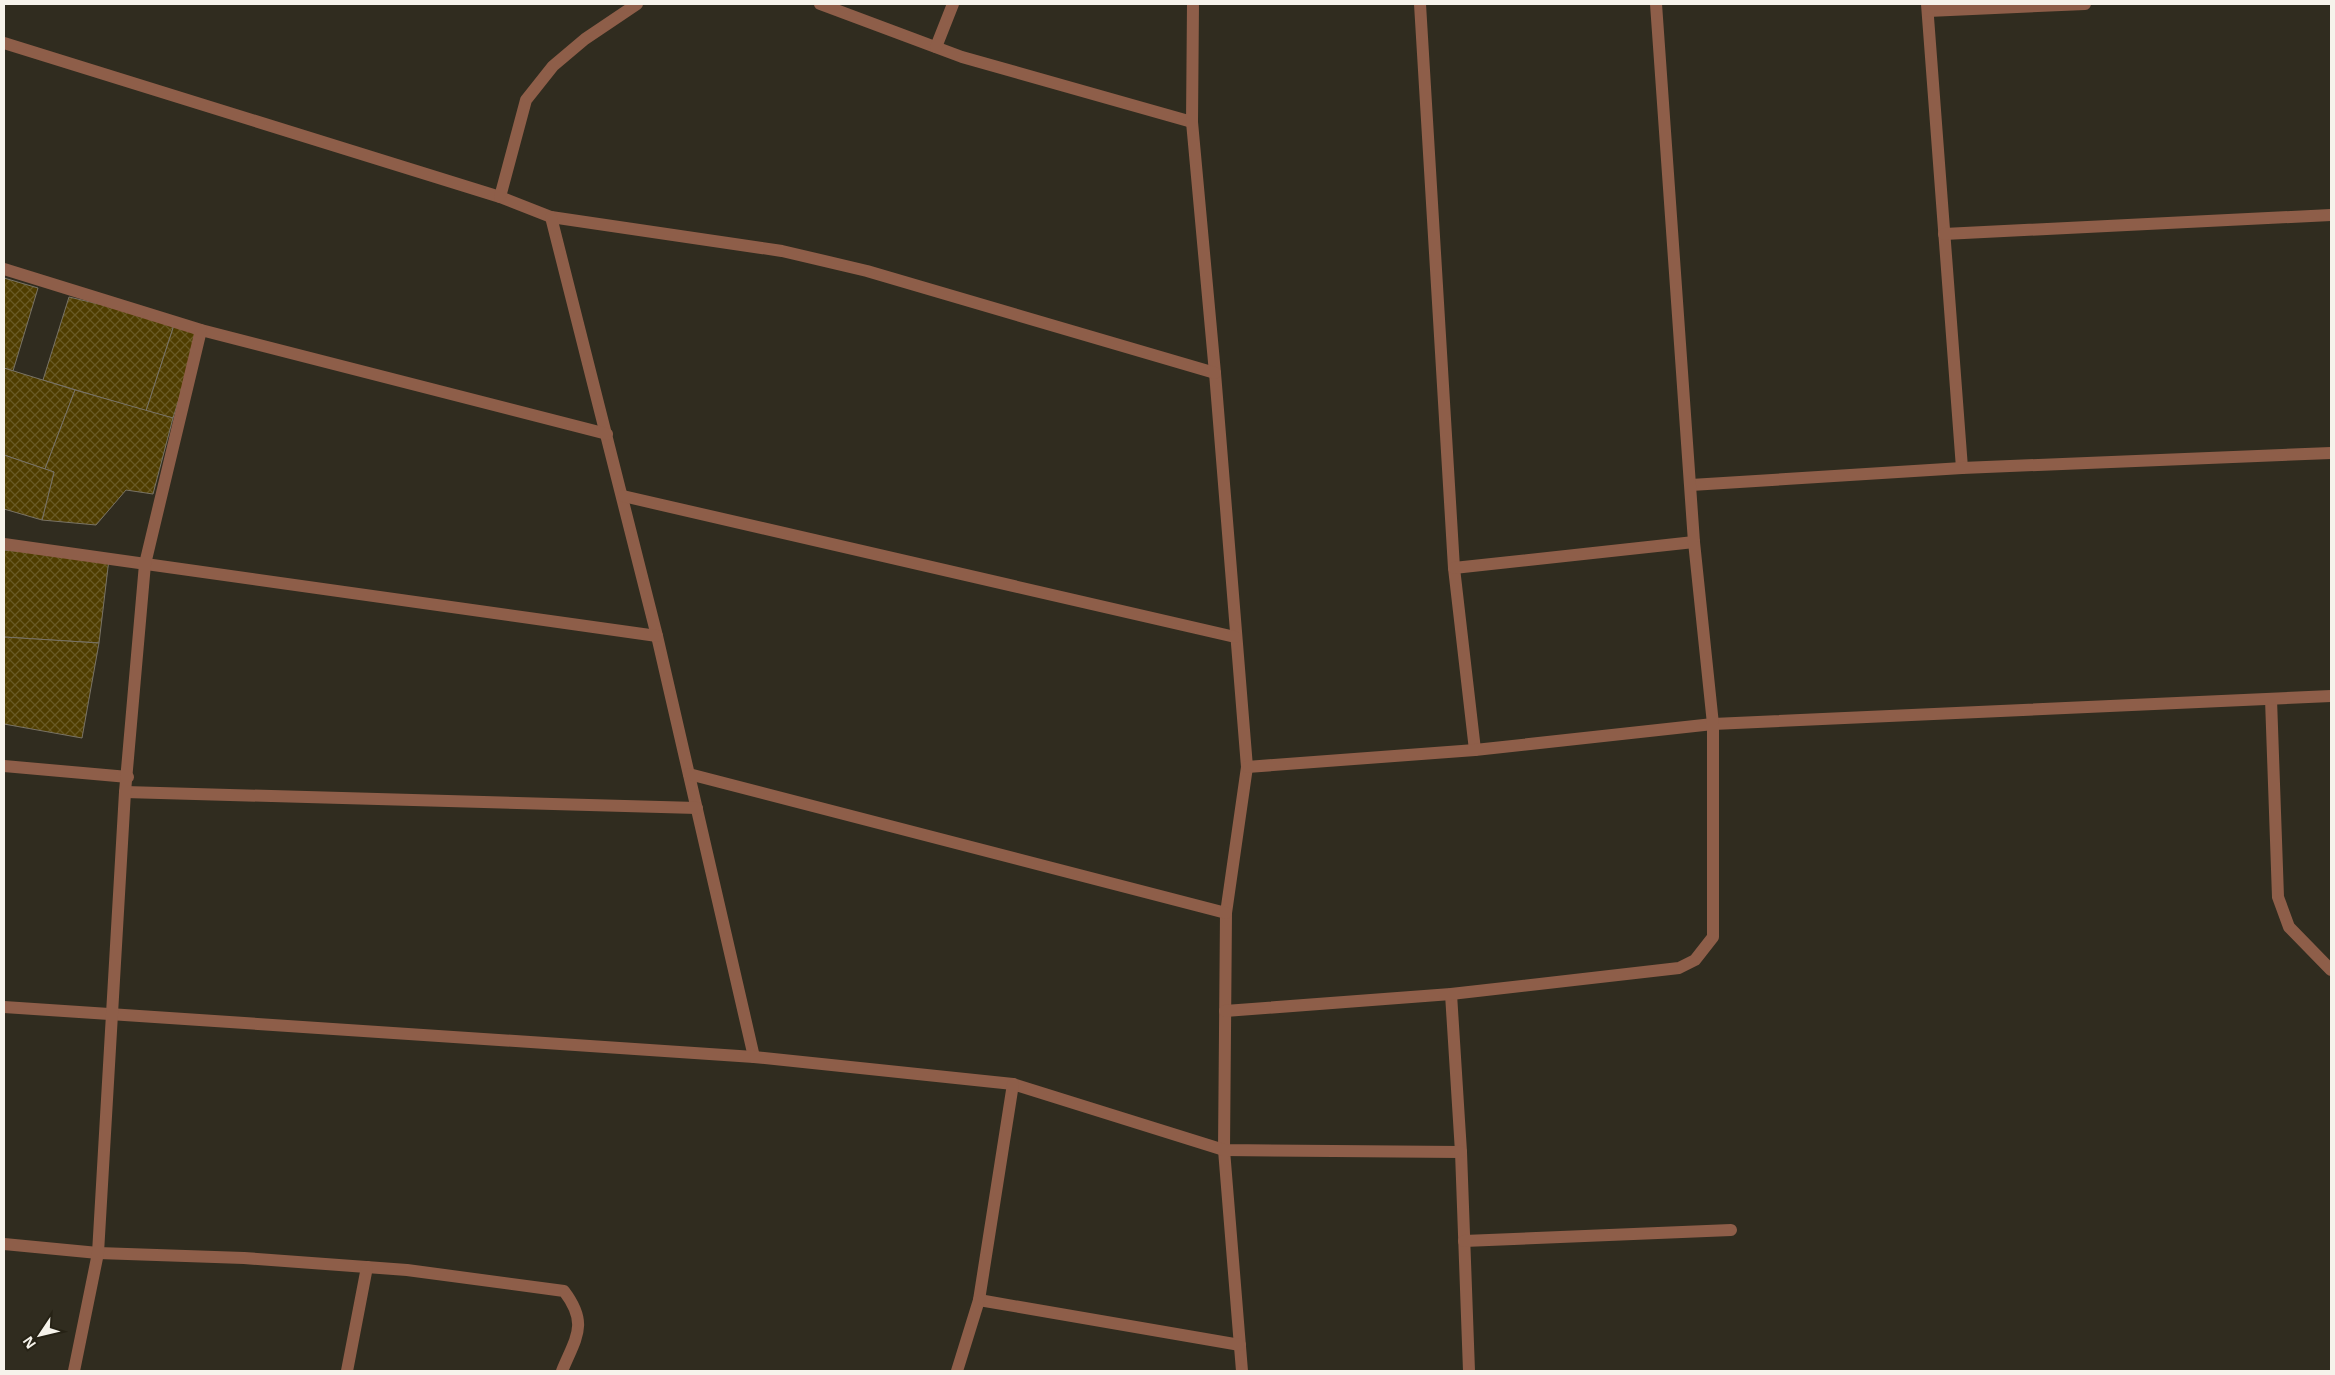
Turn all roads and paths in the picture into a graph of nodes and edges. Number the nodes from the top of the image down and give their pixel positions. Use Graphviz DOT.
graph roads {
  1 [pos="637,4"];
  2 [pos="820,4"];
  3 [pos="953,4"];
  4 [pos="1193,4"];
  5 [pos="1420,4"];
  6 [pos="1656,4"];
  7 [pos="2085,4"];
  8 [pos="1927,7"];
  9 [pos="4,43"];
  10 [pos="936,47"];
  11 [pos="1192,122"];
  12 [pos="500,196"];
  13 [pos="2331,215"];
  14 [pos="551,217"];
  15 [pos="1944,234"];
  16 [pos="4,270"];
  17 [pos="201,330"];
  18 [pos="1215,373"];
  19 [pos="607,434"];
  20 [pos="2331,453"];
  21 [pos="1962,468"];
  22 [pos="1691,485"];
  23 [pos="623,496"];
  24 [pos="1694,542"];
  25 [pos="4,544"];
  26 [pos="145,564"];
  27 [pos="1454,568"];
  28 [pos="658,636"];
  29 [pos="1235,637"];
  30 [pos="2331,696"];
  31 [pos="2270,699"];
  32 [pos="1712,724"];
  33 [pos="1475,750"];
  34 [pos="4,766"];
  35 [pos="1247,766"];
  36 [pos="689,774"];
  37 [pos="128,777"];
  38 [pos="125,792"];
  39 [pos="697,808"];
  40 [pos="1226,913"];
  41 [pos="2331,970"];
  42 [pos="1451,994"];
  43 [pos="4,1007"];
  44 [pos="1225,1011"];
  45 [pos="113,1015"];
  46 [pos="754,1056"];
  47 [pos="1014,1084"];
  48 [pos="1224,1150"];
  49 [pos="1461,1152"];
  50 [pos="1731,1230"];
  51 [pos="1464,1241"];
  52 [pos="4,1244"];
  53 [pos="98,1253"];
  54 [pos="367,1267"];
  55 [pos="979,1300"];
  56 [pos="1240,1346"];
  57 [pos="74,1371"];
  58 [pos="347,1371"];
  59 [pos="562,1371"];
  60 [pos="957,1371"];
  61 [pos="1242,1371"];
  62 [pos="1469,1371"];
  1 -- 12 [label="street"];
  2 -- 10 [label="street"];
  3 -- 10 [label="street"];
  4 -- 11 [label="street"];
  5 -- 27 [label="street"];
  6 -- 22 [label="street"];
  7 -- 8 [label="street"];
  8 -- 15 [label="street"];
  9 -- 12 [label="street"];
  10 -- 11 [label="street"];
  11 -- 18 [label="street"];
  12 -- 14 [label="street"];
  13 -- 15 [label="street"];
  14 -- 18 [label="street"];
  14 -- 19 [label="street"];
  15 -- 21 [label="street"];
  16 -- 17 [label="street"];
  17 -- 19 [label="street"];
  17 -- 26 [label="street"];
  18 -- 29 [label="street"];
  19 -- 23 [label="street"];
  20 -- 21 [label="street"];
  21 -- 22 [label="street"];
  22 -- 24 [label="street"];
  23 -- 28 [label="street"];
  23 -- 29 [label="street"];
  24 -- 27 [label="street"];
  24 -- 32 [label="street"];
  25 -- 26 [label="street"];
  26 -- 28 [label="street"];
  26 -- 37 [label="street"];
  27 -- 33 [label="street"];
  28 -- 36 [label="street"];
  29 -- 35 [label="street"];
  30 -- 31 [label="street"];
  31 -- 32 [label="street"];
  31 -- 41 [label="street"];
  32 -- 33 [label="street"];
  32 -- 42 [label="street"];
  33 -- 35 [label="street"];
  34 -- 37 [label="street"];
  35 -- 40 [label="street"];
  36 -- 39 [label="street"];
  36 -- 40 [label="street"];
  37 -- 38 [label="street"];
  38 -- 39 [label="street"];
  38 -- 45 [label="street"];
  39 -- 46 [label="street"];
  40 -- 44 [label="street"];
  42 -- 44 [label="street"];
  42 -- 49 [label="street"];
  43 -- 45 [label="street"];
  44 -- 48 [label="street"];
  45 -- 46 [label="street"];
  45 -- 53 [label="street"];
  46 -- 47 [label="street"];
  47 -- 48 [label="street"];
  47 -- 55 [label="street"];
  48 -- 49 [label="street"];
  48 -- 56 [label="street"];
  49 -- 51 [label="street"];
  50 -- 51 [label="street"];
  51 -- 62 [label="street"];
  52 -- 53 [label="street"];
  53 -- 54 [label="street"];
  53 -- 57 [label="street"];
  54 -- 58 [label="street"];
  54 -- 59 [label="street"];
  55 -- 56 [label="street"];
  55 -- 60 [label="street"];
  56 -- 61 [label="street"];
}
